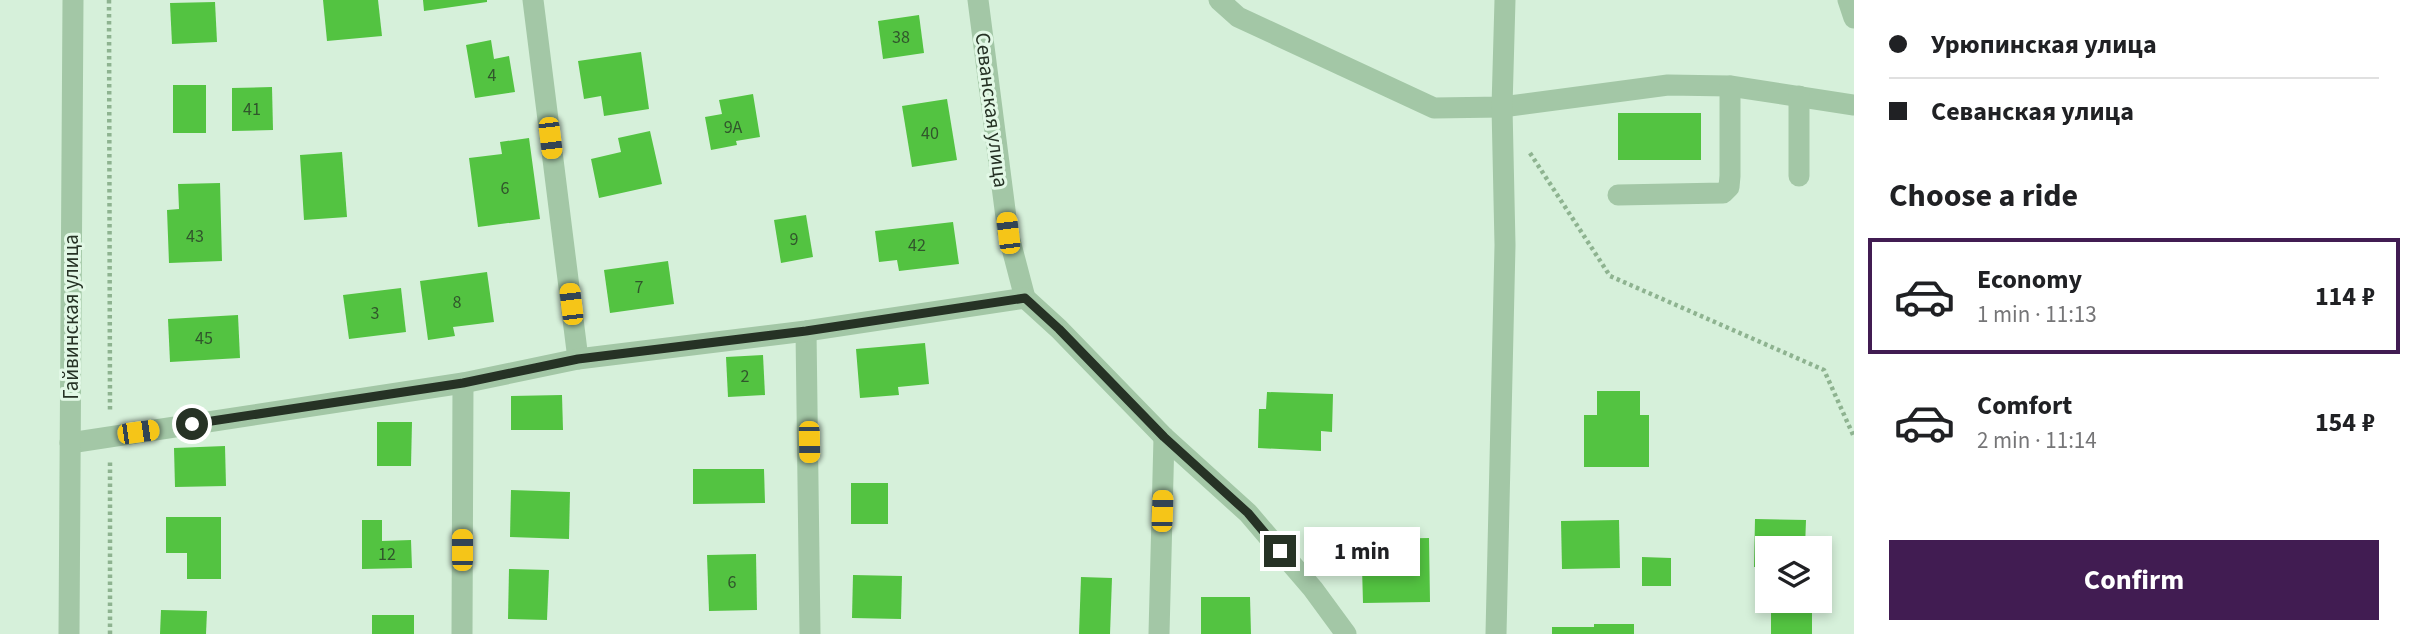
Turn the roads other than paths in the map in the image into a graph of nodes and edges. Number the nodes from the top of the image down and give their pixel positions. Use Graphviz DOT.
graph roads {
  1 [pos="74,0"];
  2 [pos="533,0"];
  3 [pos="978,0"];
  4 [pos="1219,0"];
  5 [pos="1505,0"];
  6 [pos="1848,0"];
  7 [pos="1854,18"];
  8 [pos="1730,86"];
  9 [pos="1799,96"];
  10 [pos="1854,105"];
  11 [pos="1503,107"];
  12 [pos="1799,176"];
  13 [pos="1618,195"];
  14 [pos="1025,298"];
  15 [pos="806,331"];
  16 [pos="578,359"];
  17 [pos="463,383"];
  18 [pos="1164,437"];
  19 [pos="70,443"];
  20 [pos="69,634"];
  21 [pos="462,634"];
  22 [pos="810,634"];
  23 [pos="1158,634"];
  24 [pos="1346,634"];
  25 [pos="1496,634"];
  1 -- 19 [label="street, Гайвинская улица"];
  2 -- 16 [label="street"];
  3 -- 14 [label="street, Севанская улица"];
  4 -- 11 [label="street"];
  5 -- 11 [label="street"];
  6 -- 7 [label="street"];
  8 -- 9 [label="street"];
  8 -- 11 [label="street"];
  8 -- 13 [label="street"];
  9 -- 10 [label="street"];
  9 -- 12 [label="street"];
  11 -- 25 [label="street"];
  14 -- 15 [label="street"];
  14 -- 18 [label="street"];
  15 -- 16 [label="street"];
  15 -- 22 [label="street"];
  16 -- 17 [label="street"];
  17 -- 19 [label="street"];
  17 -- 21 [label="street"];
  18 -- 23 [label="street"];
  18 -- 24 [label="street"];
  19 -- 20 [label="street, Гайвинская улица"];
}
